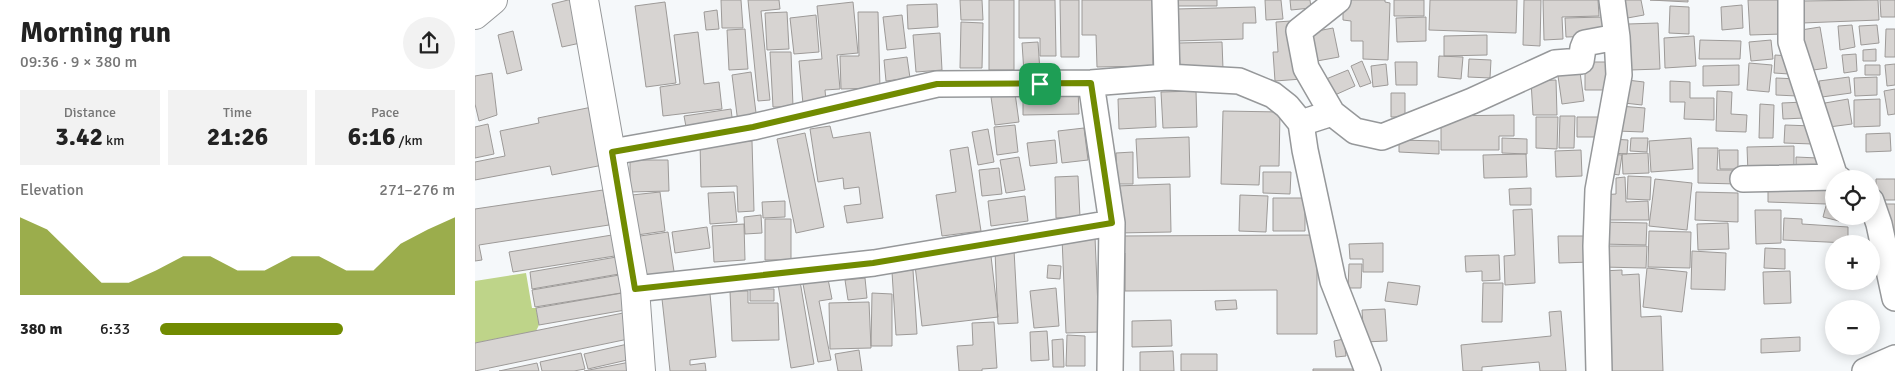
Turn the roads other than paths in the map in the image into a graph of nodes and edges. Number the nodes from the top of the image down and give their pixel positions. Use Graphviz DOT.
graph roads {
  1 [pos="493,0"];
  2 [pos="584,0"];
  3 [pos="1165,0"];
  4 [pos="1338,0"];
  5 [pos="1612,0"];
  6 [pos="1791,0"];
  7 [pos="475,15"];
  8 [pos="1617,37"];
  9 [pos="1167,76"];
  10 [pos="1091,83"];
  11 [pos="1331,113"];
  12 [pos="1301,123"];
  13 [pos="612,152"];
  14 [pos="1834,170"];
  15 [pos="1825,178"];
  16 [pos="1743,179"];
  17 [pos="1112,223"];
  18 [pos="1879,225"];
  19 [pos="635,289"];
  20 [pos="1895,298"];
  21 [pos="1895,358"];
  22 [pos="641,371"];
  23 [pos="1110,371"];
  24 [pos="1369,371"];
  25 [pos="1599,371"];
  26 [pos="1865,371"];
  1 -- 7 [label="street"];
  2 -- 13 [label="street"];
  3 -- 9 [label="street"];
  4 -- 11 [label="street"];
  5 -- 8 [label="street"];
  6 -- 14 [label="street"];
  8 -- 11 [label="street"];
  8 -- 25 [label="street"];
  9 -- 10 [label="street"];
  9 -- 12 [label="street"];
  10 -- 13 [label="street"];
  10 -- 17 [label="street"];
  11 -- 12 [label="street"];
  12 -- 24 [label="street"];
  13 -- 19 [label="street"];
  15 -- 16 [label="street"];
  17 -- 19 [label="street"];
  17 -- 23 [label="street"];
  18 -- 20 [label="street"];
  19 -- 22 [label="street"];
  21 -- 26 [label="street"];
}
